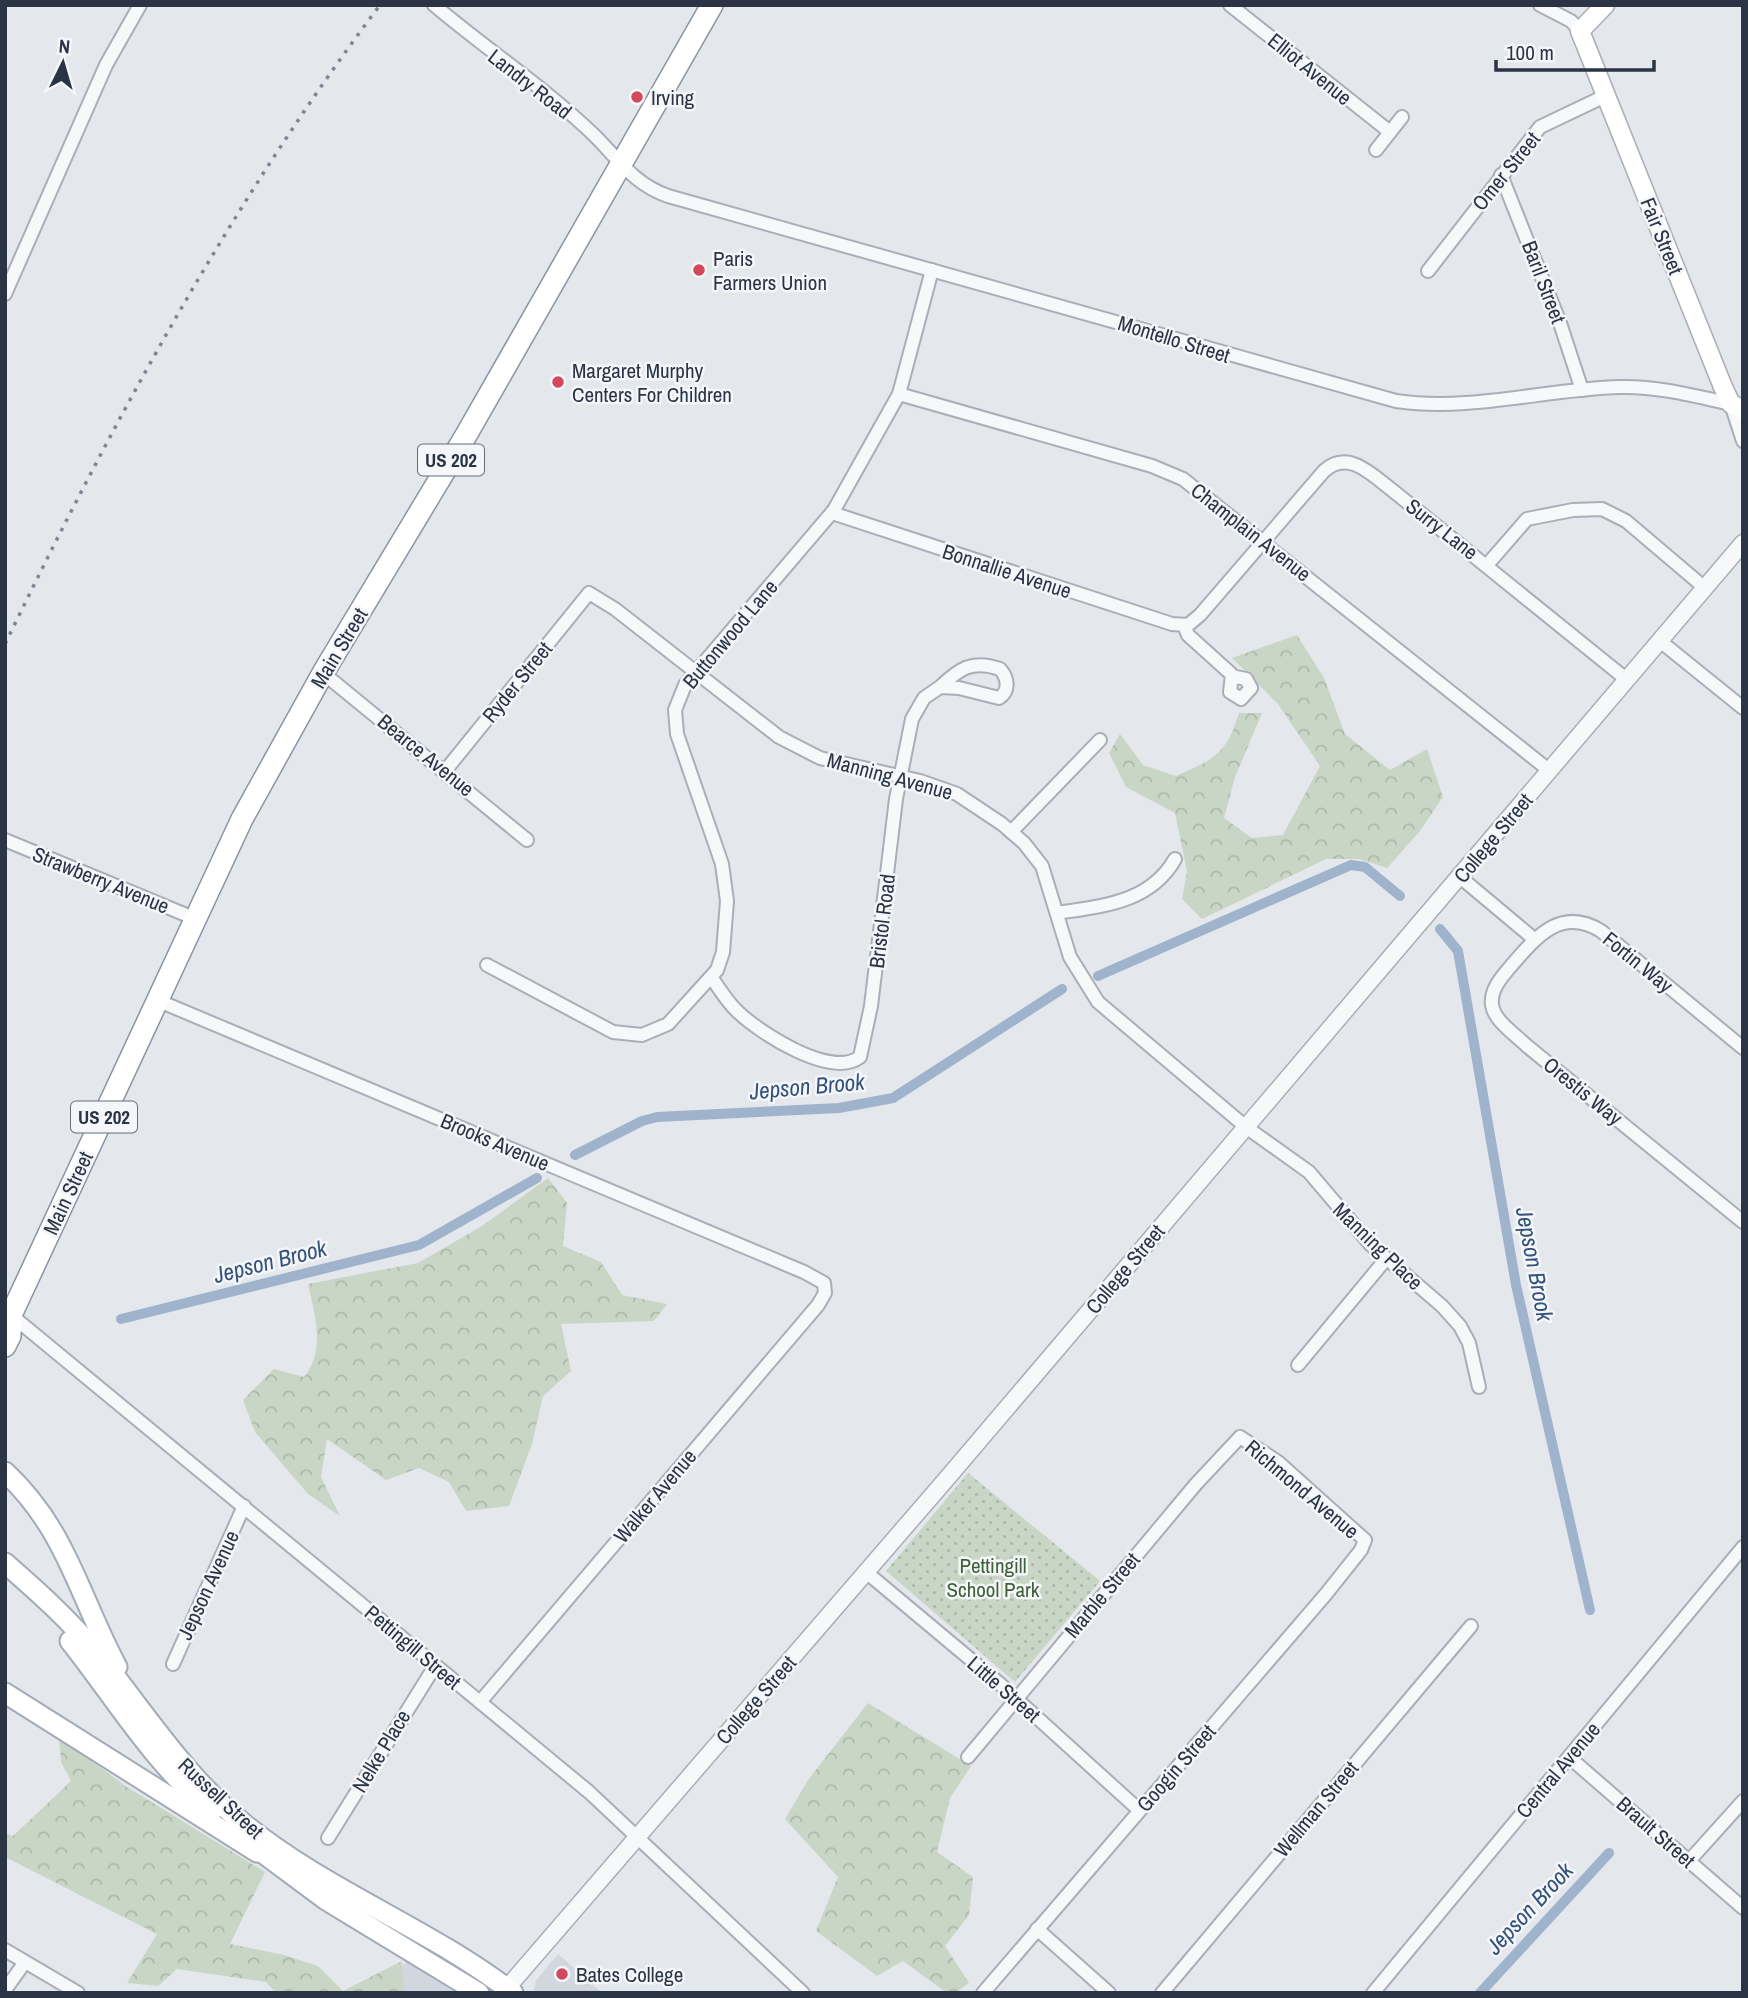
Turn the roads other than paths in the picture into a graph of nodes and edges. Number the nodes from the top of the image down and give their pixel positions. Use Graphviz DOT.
graph roads {
  1 [pos="140,5"];
  2 [pos="435,5"];
  3 [pos="712,5"];
  4 [pos="1230,5"];
  5 [pos="1540,5"];
  6 [pos="1605,5"];
  7 [pos="1580,31"];
  8 [pos="1605,96"];
  9 [pos="1402,117"];
  10 [pos="1390,132"];
  11 [pos="1376,150"];
  12 [pos="621,167"];
  13 [pos="1501,175"];
  14 [pos="932,270"];
  15 [pos="1428,271"];
  16 [pos="5,294"];
  17 [pos="1582,390"];
  18 [pos="899,394"];
  19 [pos="1737,407"];
  20 [pos="1743,440"];
  21 [pos="832,513"];
  22 [pos="1263,541"];
  23 [pos="1743,543"];
  24 [pos="1487,565"];
  25 [pos="1705,588"];
  26 [pos="589,593"];
  27 [pos="1184,625"];
  28 [pos="1660,641"];
  29 [pos="323,673"];
  30 [pos="695,673"];
  31 [pos="1236,677"];
  32 [pos="1626,679"];
  33 [pos="940,687"];
  34 [pos="1743,708"];
  35 [pos="1100,740"];
  36 [pos="445,771"];
  37 [pos="1550,771"];
  38 [pos="900,777"];
  39 [pos="1012,832"];
  40 [pos="5,840"];
  41 [pos="527,840"];
  42 [pos="1175,859"];
  43 [pos="1460,877"];
  44 [pos="1057,913"];
  45 [pos="196,919"];
  46 [pos="1534,939"];
  47 [pos="487,965"];
  48 [pos="711,977"];
  49 [pos="159,1001"];
  50 [pos="1743,1048"];
  51 [pos="1246,1126"];
  52 [pos="1743,1222"];
  53 [pos="1387,1259"];
  54 [pos="825,1288"];
  55 [pos="8,1317"];
  56 [pos="5,1346"];
  57 [pos="1298,1365"];
  58 [pos="1479,1387"];
  59 [pos="1240,1437"];
  60 [pos="5,1472"];
  61 [pos="244,1506"];
  62 [pos="1364,1541"];
  63 [pos="1743,1547"];
  64 [pos="9,1566"];
  65 [pos="866,1573"];
  66 [pos="1471,1626"];
  67 [pos="173,1664"];
  68 [pos="435,1666"];
  69 [pos="5,1693"];
  70 [pos="1015,1698"];
  71 [pos="480,1702"];
  72 [pos="149,1722"];
  73 [pos="968,1757"];
  74 [pos="1569,1757"];
  75 [pos="1743,1801"];
  76 [pos="1139,1810"];
  77 [pos="640,1836"];
  78 [pos="328,1838"];
  79 [pos="1689,1861"];
  80 [pos="272,1863"];
  81 [pos="1743,1908"];
  82 [pos="1037,1929"];
  83 [pos="5,1950"];
  84 [pos="25,1962"];
  85 [pos="5,1990"];
  86 [pos="508,1991"];
  87 [pos="78,1993"];
  88 [pos="479,1993"];
  89 [pos="803,1993"];
  90 [pos="983,1993"];
  91 [pos="1109,1993"];
  92 [pos="1162,1993"];
  93 [pos="1373,1993"];
  1 -- 16 [label="street"];
  2 -- 12 [label="street, Landry Road"];
  3 -- 12 [label="highway, Main Street / US 202"];
  4 -- 10 [label="street, Elliot Avenue"];
  5 -- 7 [label="street"];
  6 -- 7 [label="main road"];
  7 -- 8 [label="main road, Fair Street"];
  8 -- 13 [label="street, Omer Street"];
  8 -- 19 [label="main road, Fair Street"];
  9 -- 10 [label="street"];
  10 -- 11 [label="street"];
  12 -- 14 [label="street, Montello Street"];
  12 -- 29 [label="highway, Main Street / US 202"];
  13 -- 15 [label="street, Omer Street"];
  13 -- 17 [label="street, Baril Street"];
  14 -- 17 [label="street, Montello Street"];
  14 -- 18 [label="street, Buttonwood Lane"];
  17 -- 19 [label="street, Montello Street"];
  18 -- 21 [label="street, Buttonwood Lane"];
  18 -- 22 [label="street, Champlain Avenue"];
  19 -- 20 [label="street, Fair Street"];
  21 -- 27 [label="street, Bonnallie Avenue"];
  21 -- 30 [label="street, Buttonwood Lane"];
  22 -- 24 [label="street, Surry Lane"];
  22 -- 27 [label="street"];
  22 -- 37 [label="street, Champlain Avenue"];
  23 -- 25 [label="street, College Street"];
  24 -- 25 [label="street"];
  24 -- 32 [label="street, Surry Lane"];
  25 -- 28 [label="street, College Street"];
  26 -- 30 [label="street, Manning Avenue"];
  26 -- 36 [label="street, Ryder Street"];
  27 -- 31 [label="street"];
  28 -- 32 [label="street, College Street"];
  28 -- 34 [label="street"];
  29 -- 36 [label="street, Bearce Avenue"];
  29 -- 45 [label="highway, Main Street / US 202"];
  30 -- 38 [label="street, Manning Avenue"];
  30 -- 48 [label="street, Buttonwood Lane"];
  32 -- 37 [label="street, College Street"];
  33 -- 33 [label="street, Bristol Road"];
  33 -- 38 [label="street, Bristol Road"];
  35 -- 39 [label="street"];
  36 -- 41 [label="street, Bearce Avenue"];
  37 -- 43 [label="street, College Street"];
  38 -- 39 [label="street, Manning Avenue"];
  38 -- 48 [label="street, Bristol Road"];
  39 -- 44 [label="street, Manning Avenue"];
  40 -- 45 [label="street, Strawberry Avenue"];
  42 -- 44 [label="street"];
  43 -- 46 [label="street"];
  43 -- 51 [label="street, College Street"];
  44 -- 51 [label="street, Manning Avenue"];
  45 -- 49 [label="highway, Main Street / US 202"];
  46 -- 50 [label="street, Fortin Way"];
  46 -- 52 [label="street, Orestis Way"];
  47 -- 48 [label="street"];
  49 -- 54 [label="street, Brooks Avenue"];
  49 -- 55 [label="highway, Main Street / US 202"];
  51 -- 53 [label="street, Manning Place"];
  51 -- 65 [label="street, College Street"];
  53 -- 57 [label="street"];
  53 -- 58 [label="street, Manning Place"];
  54 -- 71 [label="street, Walker Avenue"];
  55 -- 56 [label="highway, Main Street / US 202"];
  55 -- 61 [label="street, Pettingill Street"];
  59 -- 62 [label="street, Richmond Avenue"];
  59 -- 70 [label="street, Marble Street"];
  60 -- 72 [label="main road"];
  61 -- 67 [label="street, Jepson Avenue"];
  61 -- 68 [label="street, Pettingill Street"];
  62 -- 76 [label="street, Googin Street"];
  63 -- 74 [label="street, Central Avenue"];
  64 -- 72 [label="main road, Russell Street"];
  64 -- 80 [label="main road, Russell Street"];
  65 -- 70 [label="street, Little Street"];
  65 -- 77 [label="street, College Street"];
  66 -- 92 [label="street, Wellman Street"];
  68 -- 71 [label="street, Pettingill Street"];
  68 -- 78 [label="street, Nelke Place"];
  69 -- 80 [label="main road"];
  70 -- 73 [label="street, Marble Street"];
  70 -- 76 [label="street, Little Street"];
  71 -- 77 [label="street, Pettingill Street"];
  72 -- 86 [label="main road, Russell Street"];
  74 -- 79 [label="street, Brault Street"];
  74 -- 93 [label="street, Central Avenue"];
  75 -- 79 [label="street"];
  76 -- 82 [label="street, Googin Street"];
  77 -- 86 [label="street, College Street"];
  77 -- 89 [label="street, Pettingill Street"];
  79 -- 81 [label="street, Brault Street"];
  80 -- 88 [label="main road, Russell Street"];
  82 -- 90 [label="street, Googin Street"];
  82 -- 91 [label="street"];
  83 -- 84 [label="street"];
  84 -- 85 [label="street"];
  84 -- 87 [label="street"];
}
